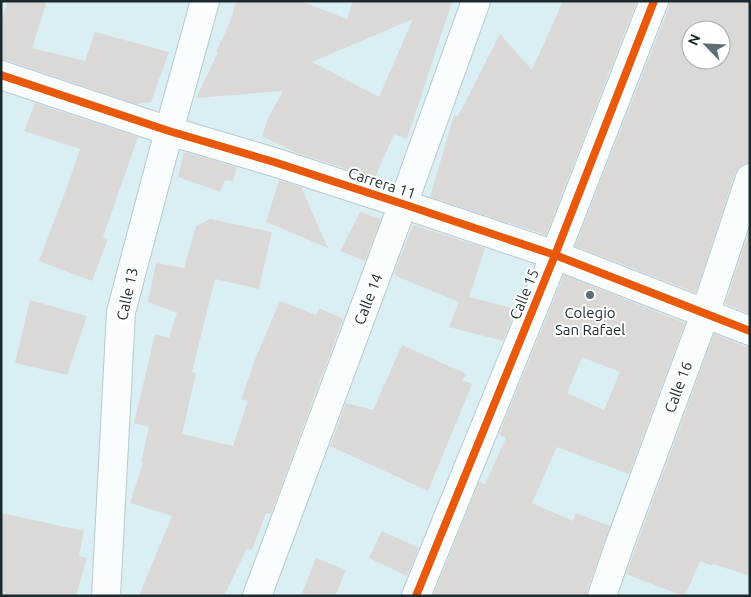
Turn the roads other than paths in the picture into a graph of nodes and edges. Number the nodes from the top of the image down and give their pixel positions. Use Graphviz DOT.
graph roads {
  1 [pos="205,1"];
  2 [pos="476,1"];
  3 [pos="654,1"];
  4 [pos="1,75"];
  5 [pos="169,131"];
  6 [pos="750,178"];
  7 [pos="403,204"];
  8 [pos="555,255"];
  9 [pos="705,314"];
  10 [pos="750,332"];
  11 [pos="106,596"];
  12 [pos="257,596"];
  13 [pos="416,596"];
  14 [pos="602,596"];
  1 -- 5 [label="street, Calle 13"];
  2 -- 7 [label="street, Calle 14"];
  3 -- 8 [label="street, Calle 15"];
  4 -- 5 [label="street, Carrera 11"];
  5 -- 7 [label="street, Carrera 11"];
  5 -- 11 [label="street, Calle 13"];
  6 -- 9 [label="street, Calle 16"];
  7 -- 8 [label="street, Carrera 11"];
  7 -- 12 [label="street, Calle 14"];
  8 -- 9 [label="street, Carrera 11"];
  8 -- 13 [label="street, Calle 15"];
  9 -- 10 [label="street, Carrera 11"];
  9 -- 14 [label="street, Calle 16"];
}
